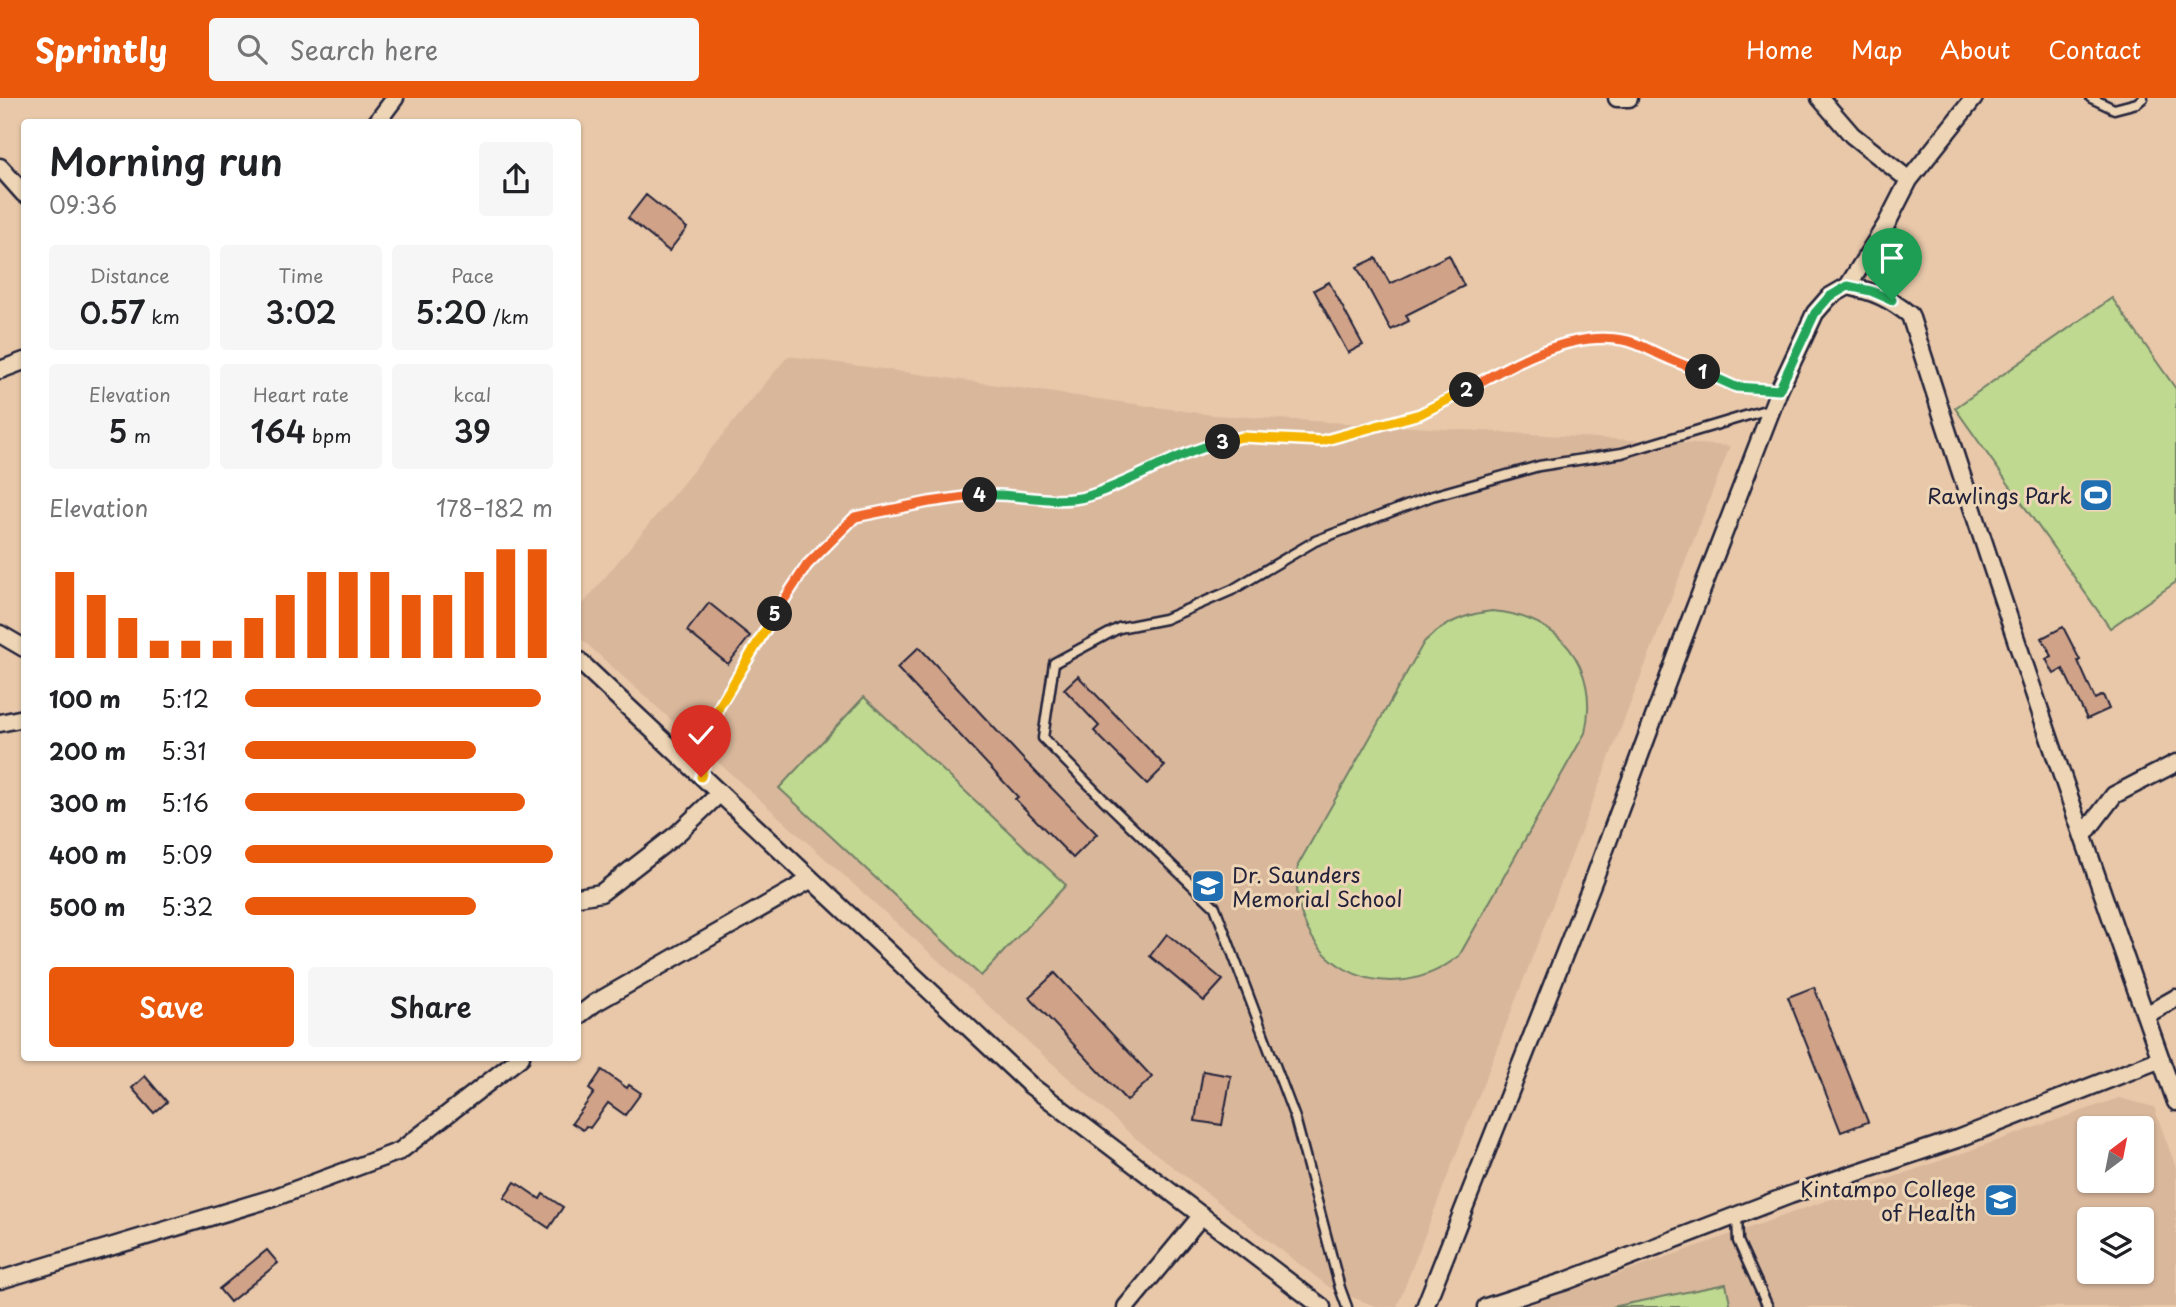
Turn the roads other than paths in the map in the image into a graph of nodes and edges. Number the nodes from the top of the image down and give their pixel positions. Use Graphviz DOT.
graph roads {
  1 [pos="395,98"];
  2 [pos="1617,98"];
  3 [pos="1629,98"];
  4 [pos="1820,98"];
  5 [pos="1974,98"];
  6 [pos="2091,98"];
  7 [pos="2143,98"];
  8 [pos="379,119"];
  9 [pos="0,167"];
  10 [pos="1909,180"];
  11 [pos="21,191"];
  12 [pos="1848,286"];
  13 [pos="21,362"];
  14 [pos="0,370"];
  15 [pos="1772,408"];
  16 [pos="0,634"];
  17 [pos="21,646"];
  18 [pos="581,663"];
  19 [pos="21,719"];
  20 [pos="0,723"];
  21 [pos="2176,763"];
  22 [pos="719,794"];
  23 [pos="2082,836"];
  24 [pos="810,880"];
  25 [pos="581,896"];
  26 [pos="2176,998"];
  27 [pos="581,1014"];
  28 [pos="2146,1015"];
  29 [pos="2161,1059"];
  30 [pos="516,1061"];
  31 [pos="2176,1101"];
  32 [pos="1202,1215"];
  33 [pos="1737,1215"];
  34 [pos="0,1280"];
  35 [pos="1126,1307"];
  36 [pos="1322,1307"];
  37 [pos="1347,1307"];
  38 [pos="1425,1307"];
  39 [pos="1486,1307"];
  40 [pos="1769,1307"];
  1 -- 8 [label="street"];
  2 -- 3 [label="street"];
  4 -- 10 [label="street"];
  5 -- 10 [label="street"];
  6 -- 7 [label="lane"];
  9 -- 11 [label="street"];
  10 -- 12 [label="street"];
  12 -- 15 [label="street"];
  12 -- 23 [label="street"];
  13 -- 14 [label="street"];
  15 -- 37 [label="lane"];
  15 -- 38 [label="street"];
  16 -- 17 [label="street"];
  18 -- 22 [label="street"];
  19 -- 20 [label="street"];
  21 -- 23 [label="street"];
  22 -- 24 [label="street"];
  22 -- 25 [label="street"];
  23 -- 28 [label="street"];
  24 -- 27 [label="street"];
  24 -- 32 [label="street"];
  26 -- 28 [label="street"];
  28 -- 29 [label="street"];
  29 -- 31 [label="street"];
  29 -- 33 [label="street"];
  30 -- 34 [label="street"];
  32 -- 35 [label="street"];
  32 -- 36 [label="street"];
  33 -- 39 [label="street"];
  33 -- 40 [label="lane"];
}
